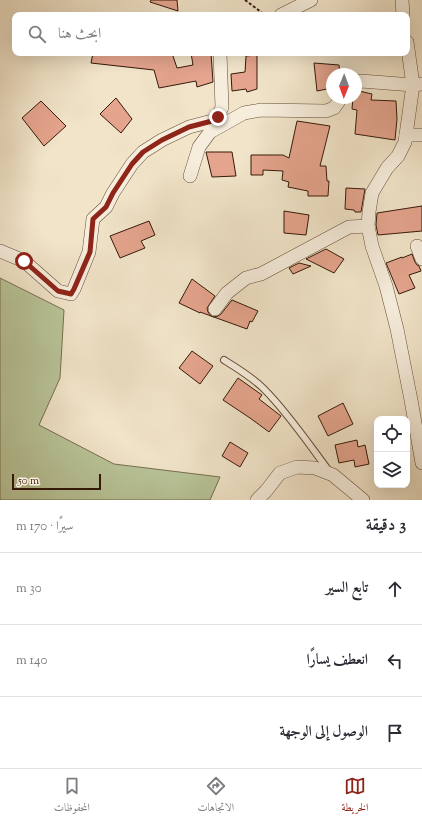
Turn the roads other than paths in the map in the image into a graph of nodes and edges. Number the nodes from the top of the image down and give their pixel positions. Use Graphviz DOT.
graph roads {
  1 [pos="311,0"];
  2 [pos="402,0"];
  3 [pos="287,12"];
  4 [pos="403,12"];
  5 [pos="410,54"];
  6 [pos="220,56"];
  7 [pos="362,81"];
  8 [pos="418,85"];
  9 [pos="337,104"];
  10 [pos="406,135"];
  11 [pos="422,135"];
  12 [pos="190,176"];
  13 [pos="368,226"];
  14 [pos="417,246"];
  15 [pos="0,251"];
  16 [pos="422,259"];
  17 [pos="215,309"];
  18 [pos="224,360"];
  19 [pos="422,463"];
  20 [pos="333,475"];
  21 [pos="257,500"];
  22 [pos="364,500"];
  1 -- 3 [label="street"];
  2 -- 4 [label="street"];
  5 -- 8 [label="street"];
  6 -- 15 [label="street"];
  7 -- 8 [label="street"];
  8 -- 10 [label="street"];
  9 -- 12 [label="street"];
  10 -- 11 [label="street"];
  10 -- 13 [label="street"];
  13 -- 17 [label="street"];
  13 -- 19 [label="street"];
  14 -- 16 [label="street"];
  18 -- 20 [label="lane"];
  20 -- 21 [label="street"];
  20 -- 22 [label="street"];
}
